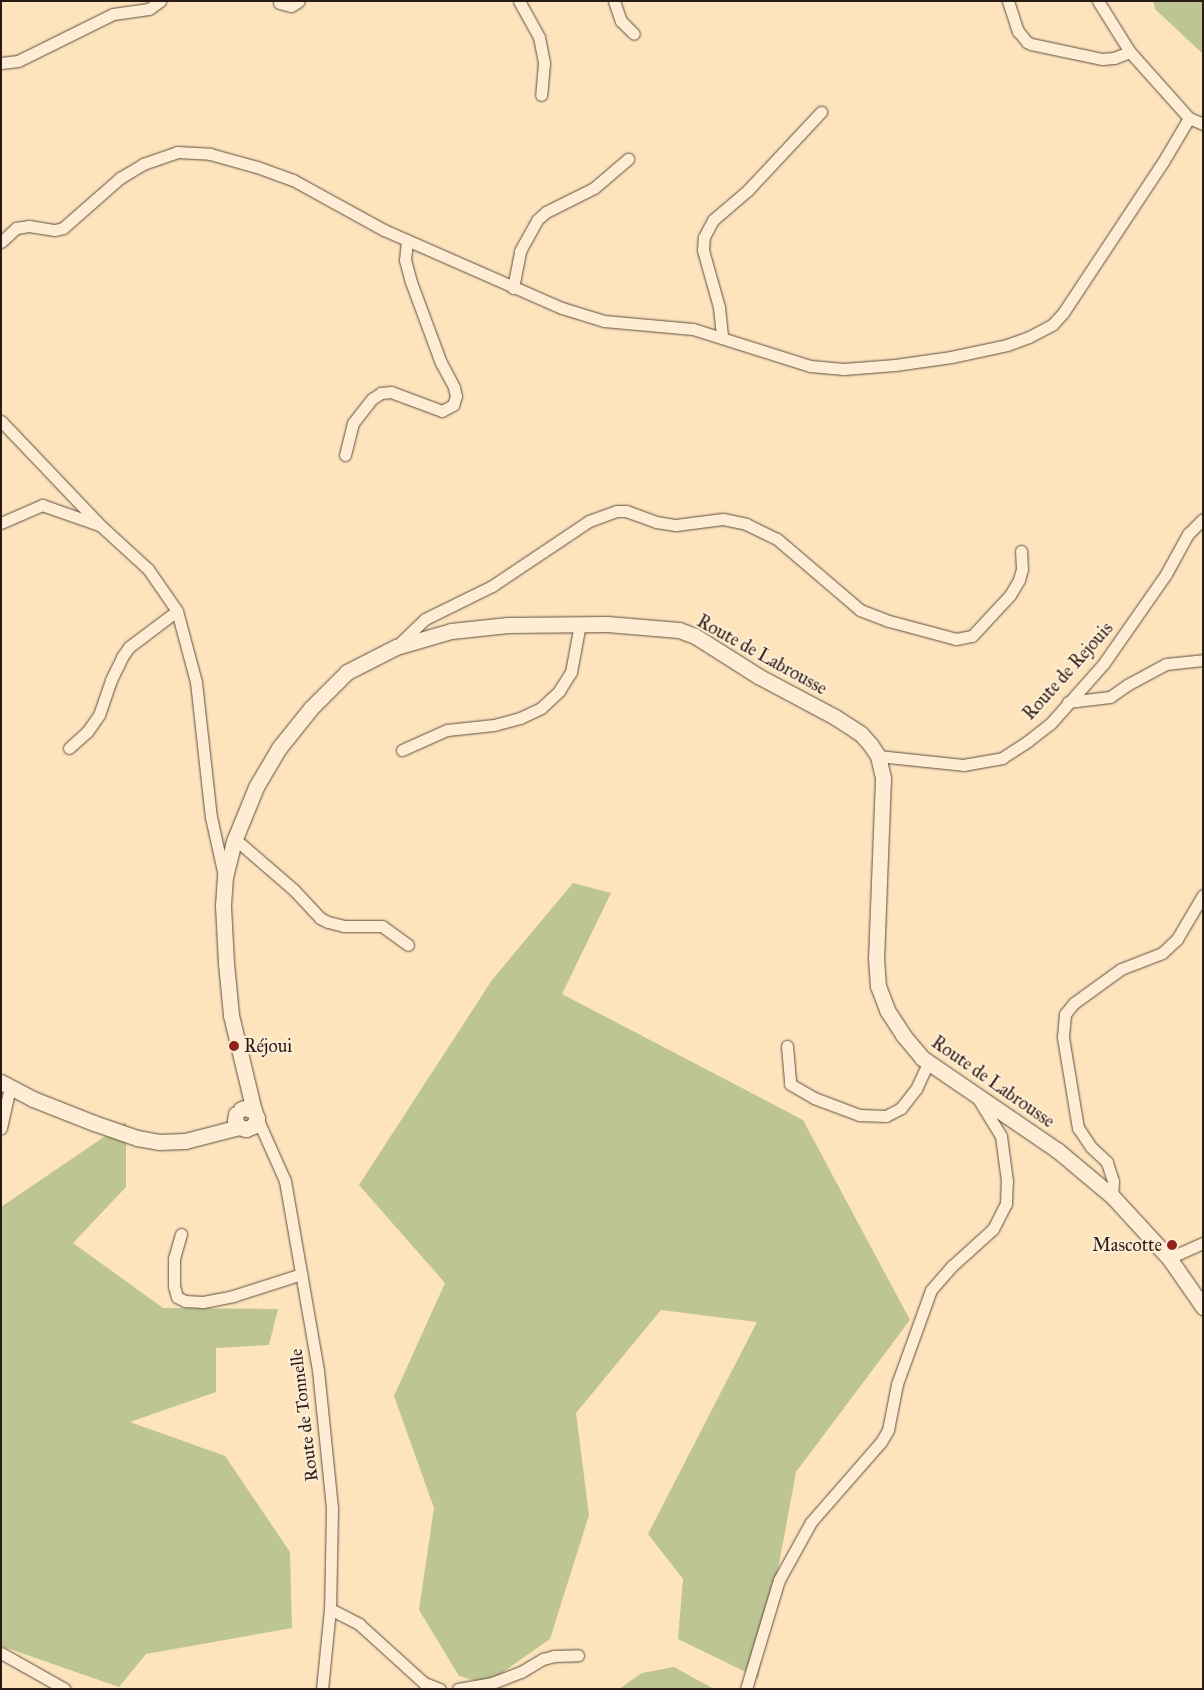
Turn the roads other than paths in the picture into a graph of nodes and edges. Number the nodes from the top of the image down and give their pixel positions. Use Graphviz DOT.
graph roads {
  1 [pos="160,1"];
  2 [pos="299,1"];
  3 [pos="519,1"];
  4 [pos="614,1"];
  5 [pos="1008,1"];
  6 [pos="1098,1"];
  7 [pos="279,3"];
  8 [pos="634,34"];
  9 [pos="1130,52"];
  10 [pos="1,64"];
  11 [pos="541,95"];
  12 [pos="820,112"];
  13 [pos="1188,118"];
  14 [pos="1203,124"];
  15 [pos="628,159"];
  16 [pos="407,240"];
  17 [pos="1,242"];
  18 [pos="512,288"];
  19 [pos="722,336"];
  20 [pos="1,421"];
  21 [pos="345,455"];
  22 [pos="1203,519"];
  23 [pos="1,524"];
  24 [pos="101,526"];
  25 [pos="1021,551"];
  26 [pos="177,611"];
  27 [pos="580,624"];
  28 [pos="396,647"];
  29 [pos="1203,660"];
  30 [pos="1068,702"];
  31 [pos="69,748"];
  32 [pos="402,750"];
  33 [pos="878,756"];
  34 [pos="235,839"];
  35 [pos="225,877"];
  36 [pos="1203,895"];
  37 [pos="408,945"];
  38 [pos="787,1046"];
  39 [pos="928,1063"];
  40 [pos="6,1085"];
  41 [pos="975,1093"];
  42 [pos="246,1118"];
  43 [pos="1,1128"];
  44 [pos="1112,1196"];
  45 [pos="181,1234"];
  46 [pos="1203,1243"];
  47 [pos="1169,1258"];
  48 [pos="302,1274"];
  49 [pos="1203,1307"];
  50 [pos="330,1609"];
  51 [pos="1,1653"];
  52 [pos="578,1655"];
  53 [pos="65,1689"];
  54 [pos="322,1689"];
  55 [pos="440,1689"];
  56 [pos="458,1689"];
  57 [pos="746,1689"];
  1 -- 10 [label="street"];
  2 -- 7 [label="street"];
  3 -- 11 [label="street"];
  4 -- 8 [label="street"];
  5 -- 9 [label="street"];
  6 -- 9 [label="street"];
  9 -- 13 [label="street"];
  12 -- 19 [label="street"];
  13 -- 14 [label="street"];
  13 -- 19 [label="street"];
  15 -- 18 [label="street"];
  16 -- 17 [label="street"];
  16 -- 18 [label="street"];
  16 -- 21 [label="street"];
  18 -- 19 [label="street"];
  20 -- 24 [label="street"];
  22 -- 30 [label="street, Route de Rejouis"];
  23 -- 24 [label="street"];
  24 -- 26 [label="street"];
  25 -- 28 [label="street"];
  26 -- 31 [label="street"];
  26 -- 35 [label="street"];
  27 -- 28 [label="street, Route de Labrousse"];
  27 -- 32 [label="street"];
  27 -- 33 [label="street, Route de Labrousse"];
  28 -- 34 [label="street, Route de Labrousse"];
  29 -- 30 [label="street"];
  30 -- 33 [label="street, Route de Rejouis"];
  33 -- 39 [label="street, Route de Labrousse"];
  34 -- 35 [label="street, Route de Labrousse"];
  34 -- 37 [label="street"];
  35 -- 42 [label="street, Route de Labrousse"];
  36 -- 44 [label="street"];
  38 -- 39 [label="street"];
  39 -- 41 [label="street, Route de Labrousse"];
  40 -- 42 [label="street, Route de Labrousse"];
  40 -- 43 [label="street"];
  41 -- 44 [label="street, Route de Labrousse"];
  41 -- 57 [label="street"];
  42 -- 48 [label="street, Route de Tonnelle"];
  44 -- 47 [label="street, Route de Labrousse"];
  45 -- 48 [label="street"];
  46 -- 47 [label="street"];
  47 -- 49 [label="street, Route de Labrousse"];
  48 -- 50 [label="street, Route de Tonnelle"];
  50 -- 54 [label="street, Route de Tonnelle"];
  50 -- 55 [label="street"];
  51 -- 53 [label="street"];
  52 -- 56 [label="street"];
}
